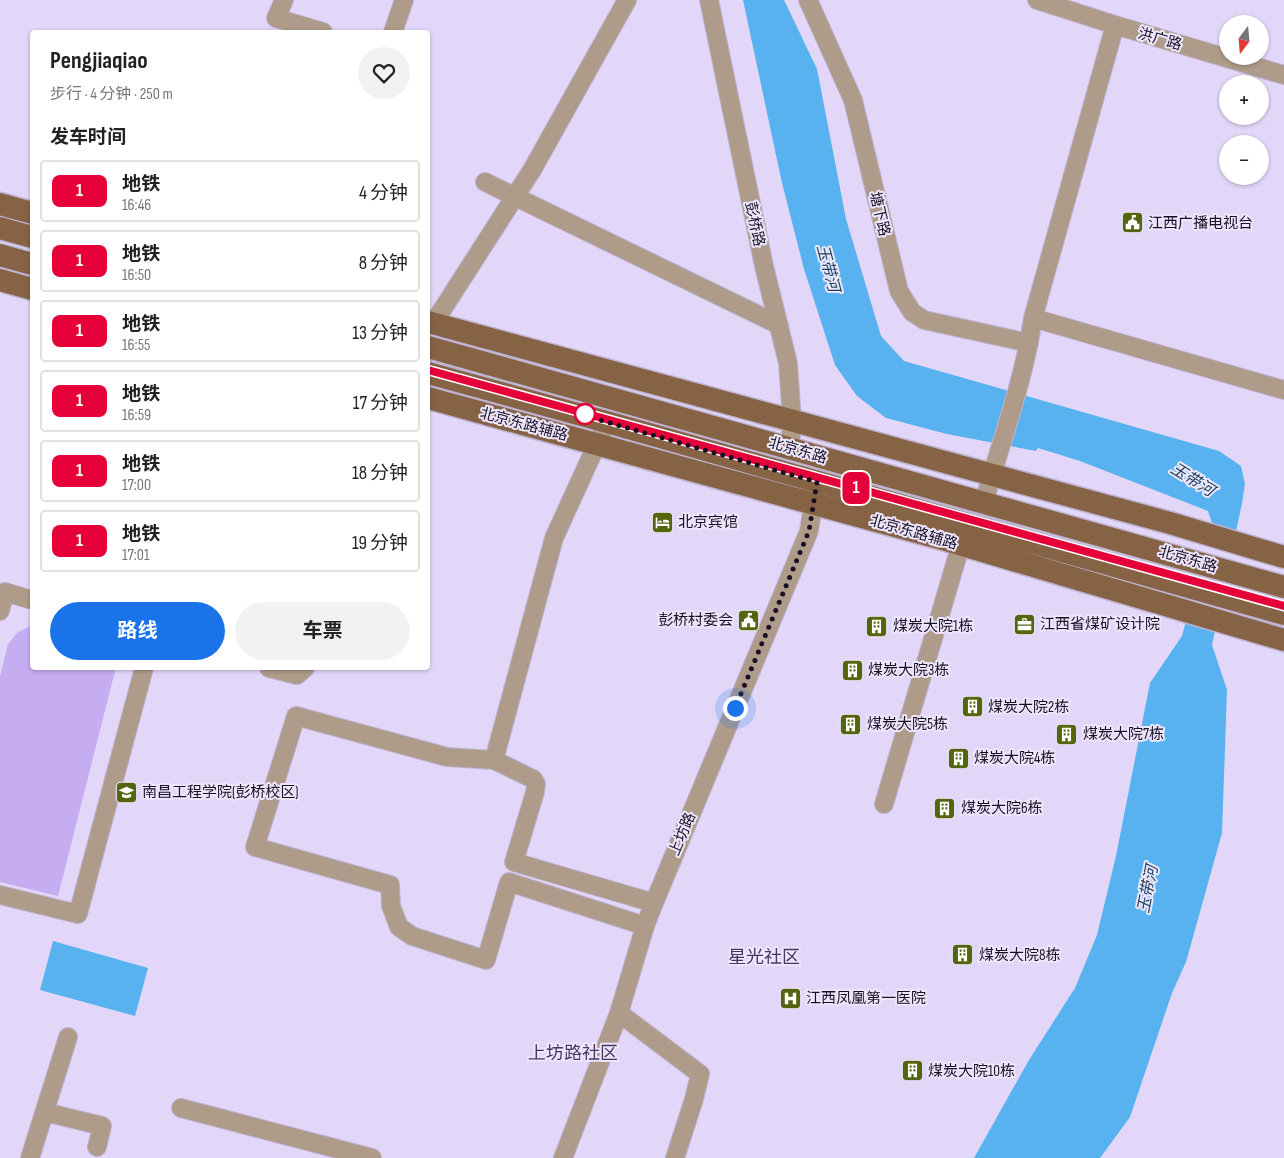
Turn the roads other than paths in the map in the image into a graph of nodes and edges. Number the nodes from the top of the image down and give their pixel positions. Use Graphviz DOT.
graph roads {
  1 [pos="284,0"];
  2 [pos="404,0"];
  3 [pos="627,0"];
  4 [pos="709,0"];
  5 [pos="808,0"];
  6 [pos="1047,2"];
  7 [pos="1115,25"];
  8 [pos="316,30"];
  9 [pos="394,30"];
  10 [pos="1284,75"];
  11 [pos="486,182"];
  12 [pos="514,196"];
  13 [pos="0,204"];
  14 [pos="30,212"];
  15 [pos="0,228"];
  16 [pos="30,236"];
  17 [pos="0,254"];
  18 [pos="30,263"];
  19 [pos="0,280"];
  20 [pos="30,288"];
  21 [pos="1033,318"];
  22 [pos="430,323"];
  23 [pos="779,324"];
  24 [pos="1029,343"];
  25 [pos="430,348"];
  26 [pos="430,374"];
  27 [pos="1284,390"];
  28 [pos="430,399"];
  29 [pos="792,421"];
  30 [pos="607,422"];
  31 [pos="597,444"];
  32 [pos="790,448"];
  33 [pos="992,475"];
  34 [pos="817,482"];
  35 [pos="984,502"];
  36 [pos="813,504"];
  37 [pos="964,534"];
  38 [pos="1274,554"];
  39 [pos="1284,587"];
  40 [pos="30,599"];
  41 [pos="0,611"];
  42 [pos="1284,614"];
  43 [pos="1284,640"];
  44 [pos="143,670"];
  45 [pos="277,670"];
  46 [pos="302,670"];
  47 [pos="494,760"];
  48 [pos="884,804"];
  49 [pos="514,862"];
  50 [pos="509,882"];
  51 [pos="0,894"];
  52 [pos="654,903"];
  53 [pos="645,926"];
  54 [pos="619,1013"];
  55 [pos="68,1037"];
  56 [pos="182,1108"];
  57 [pos="45,1112"];
  58 [pos="97,1147"];
  59 [pos="30,1158"];
  60 [pos="372,1158"];
  61 [pos="563,1158"];
  62 [pos="675,1158"];
  1 -- 8 [label="street"];
  2 -- 9 [label="street"];
  3 -- 12 [label="street"];
  4 -- 23 [label="street, 彭桥路"];
  5 -- 24 [label="street, 塘下路"];
  6 -- 7 [label="street, 洪广路"];
  7 -- 10 [label="street, 洪广路"];
  7 -- 21 [label="street"];
  11 -- 12 [label="street"];
  12 -- 22 [label="street"];
  12 -- 23 [label="street"];
  13 -- 14 [label="main road"];
  15 -- 16 [label="main road"];
  17 -- 18 [label="main road"];
  19 -- 20 [label="main road"];
  21 -- 24 [label="street"];
  21 -- 27 [label="street"];
  22 -- 29 [label="main road"];
  23 -- 29 [label="street, 彭桥路"];
  24 -- 33 [label="street"];
  25 -- 32 [label="main road, 北京东路"];
  26 -- 30 [label="main road, 北京东路"];
  28 -- 31 [label="main road, 北京东路辅路"];
  29 -- 32 [label="street, 彭桥路"];
  29 -- 33 [label="main road"];
  30 -- 31 [label="street"];
  30 -- 34 [label="main road, 北京东路"];
  31 -- 36 [label="main road, 北京东路辅路"];
  31 -- 47 [label="street"];
  32 -- 35 [label="main road, 北京东路"];
  33 -- 35 [label="street"];
  33 -- 38 [label="main road"];
  34 -- 36 [label="street, 上坊路"];
  34 -- 37 [label="main road, 北京东路"];
  35 -- 39 [label="main road, 北京东路"];
  36 -- 37 [label="main road, 北京东路辅路"];
  36 -- 52 [label="street, 上坊路"];
  37 -- 42 [label="main road, 北京东路"];
  37 -- 43 [label="main road, 北京东路辅路"];
  37 -- 48 [label="street"];
  40 -- 41 [label="street"];
  44 -- 51 [label="street"];
  45 -- 46 [label="street"];
  47 -- 49 [label="street"];
  47 -- 50 [label="street"];
  49 -- 50 [label="street"];
  49 -- 52 [label="street"];
  50 -- 53 [label="street"];
  52 -- 53 [label="street, 上坊路"];
  53 -- 54 [label="street, 上坊路"];
  54 -- 61 [label="street, 上坊路"];
  54 -- 62 [label="street"];
  55 -- 57 [label="street"];
  56 -- 60 [label="street"];
  57 -- 58 [label="street"];
  57 -- 59 [label="street"];
}
